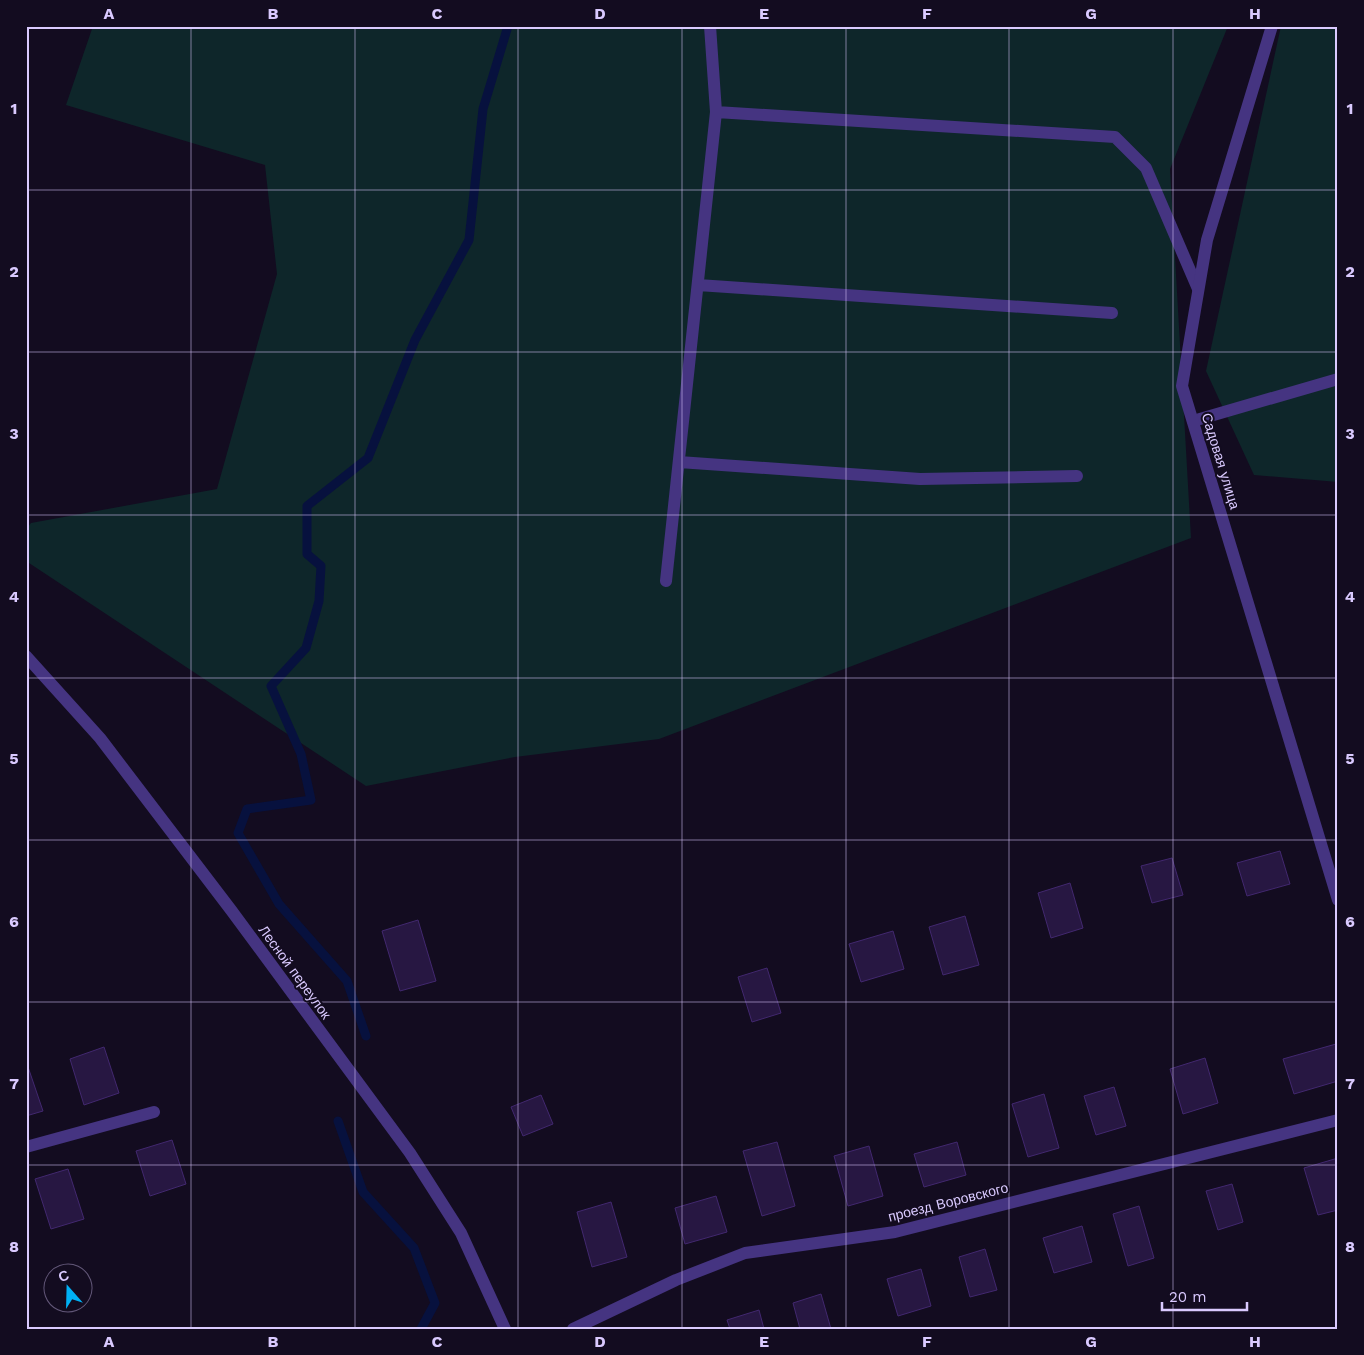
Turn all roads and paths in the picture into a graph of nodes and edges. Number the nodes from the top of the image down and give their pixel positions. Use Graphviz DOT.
graph roads {
  1 [pos="710,26"];
  2 [pos="1272,26"];
  3 [pos="716,112"];
  4 [pos="698,285"];
  5 [pos="1198,289"];
  6 [pos="1112,313"];
  7 [pos="1338,379"];
  8 [pos="1193,421"];
  9 [pos="679,462"];
  10 [pos="1077,476"];
  11 [pos="666,581"];
  12 [pos="26,656"];
  13 [pos="1338,900"];
  14 [pos="154,1112"];
  15 [pos="1338,1120"];
  16 [pos="26,1148"];
  17 [pos="505,1329"];
  18 [pos="573,1329"];
  1 -- 3 [label="street"];
  2 -- 5 [label="street, Садовая улица"];
  3 -- 4 [label="street"];
  3 -- 5 [label="street"];
  4 -- 6 [label="street"];
  4 -- 9 [label="street"];
  5 -- 8 [label="street, Садовая улица"];
  7 -- 8 [label="street"];
  8 -- 13 [label="street, Садовая улица"];
  9 -- 10 [label="street"];
  9 -- 11 [label="street"];
  12 -- 17 [label="street, Лесной переулок"];
  14 -- 16 [label="street"];
  15 -- 18 [label="street, проезд Воровского"];
}
